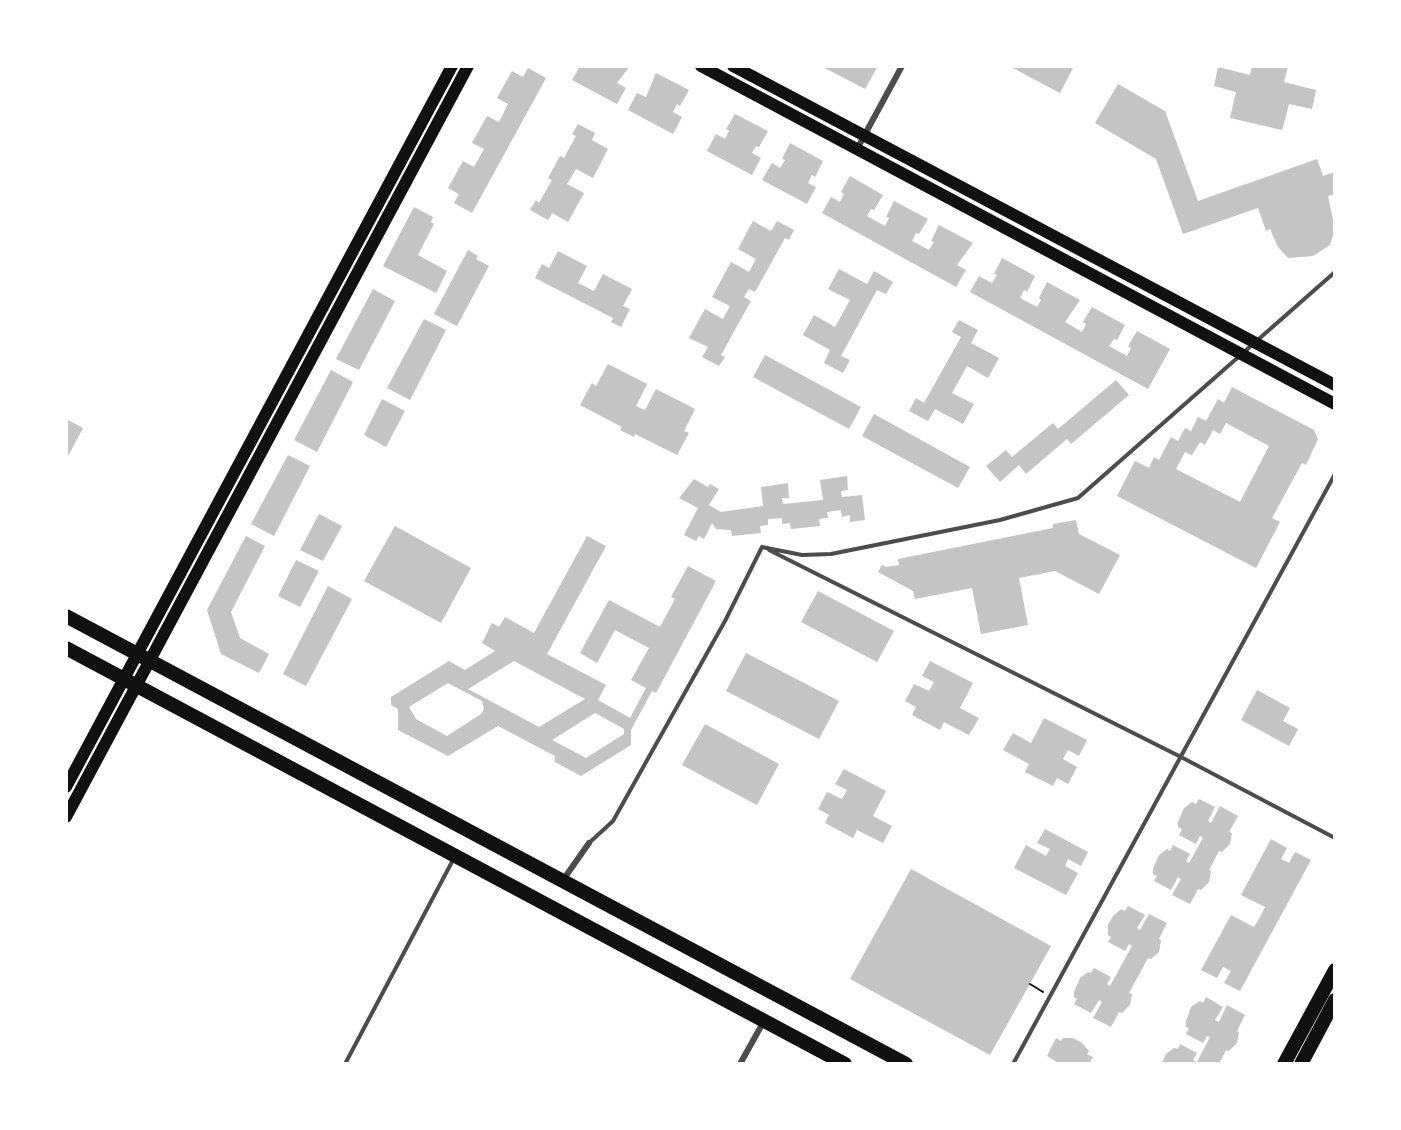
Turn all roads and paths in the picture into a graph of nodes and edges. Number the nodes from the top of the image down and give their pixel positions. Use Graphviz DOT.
graph roads {
  1 [pos="452,66"];
  2 [pos="468,66"];
  3 [pos="701,66"];
  4 [pos="733,66"];
  5 [pos="902,66"];
  6 [pos="865,136"];
  7 [pos="857,149"];
  8 [pos="1335,272"];
  9 [pos="1255,342"];
  10 [pos="1241,354"];
  11 [pos="1335,385"];
  12 [pos="1335,404"];
  13 [pos="1335,474"];
  14 [pos="762,547"];
  15 [pos="66,616"];
  16 [pos="66,648"];
  17 [pos="144,657"];
  18 [pos="130,682"];
  19 [pos="1180,757"];
  20 [pos="66,787"];
  21 [pos="66,817"];
  22 [pos="1335,838"];
  23 [pos="589,843"];
  24 [pos="455,856"];
  25 [pos="563,881"];
  26 [pos="1335,970"];
  27 [pos="1030,984"];
  28 [pos="1050,995"];
  29 [pos="1333,1009"];
  30 [pos="764,1021"];
  31 [pos="345,1064"];
  32 [pos="740,1064"];
  33 [pos="845,1064"];
  34 [pos="906,1064"];
  35 [pos="1013,1064"];
  36 [pos="1284,1064"];
  37 [pos="1301,1064"];
  1 -- 17 [label="main road"];
  2 -- 17 [label="main road"];
  3 -- 7 [label="main road"];
  4 -- 6 [label="main road"];
  5 -- 6 [label="street"];
  6 -- 7 [label="street"];
  6 -- 9 [label="main road"];
  7 -- 10 [label="main road"];
  8 -- 9 [label="lane"];
  9 -- 10 [label="lane"];
  9 -- 11 [label="main road"];
  10 -- 12 [label="main road"];
  10 -- 14 [label="lane"];
  13 -- 19 [label="lane"];
  14 -- 19 [label="lane"];
  14 -- 23 [label="lane"];
  15 -- 17 [label="main road"];
  16 -- 18 [label="main road"];
  17 -- 18 [label="main road"];
  17 -- 25 [label="main road"];
  18 -- 20 [label="main road"];
  18 -- 21 [label="main road"];
  18 -- 24 [label="main road"];
  19 -- 22 [label="lane"];
  19 -- 28 [label="lane"];
  23 -- 25 [label="street"];
  24 -- 30 [label="main road"];
  24 -- 31 [label="lane"];
  25 -- 34 [label="main road"];
  26 -- 36 [label="main road"];
  27 -- 28 [label="path"];
  28 -- 35 [label="lane"];
  29 -- 37 [label="main road"];
  30 -- 32 [label="street"];
  30 -- 33 [label="main road"];
}
